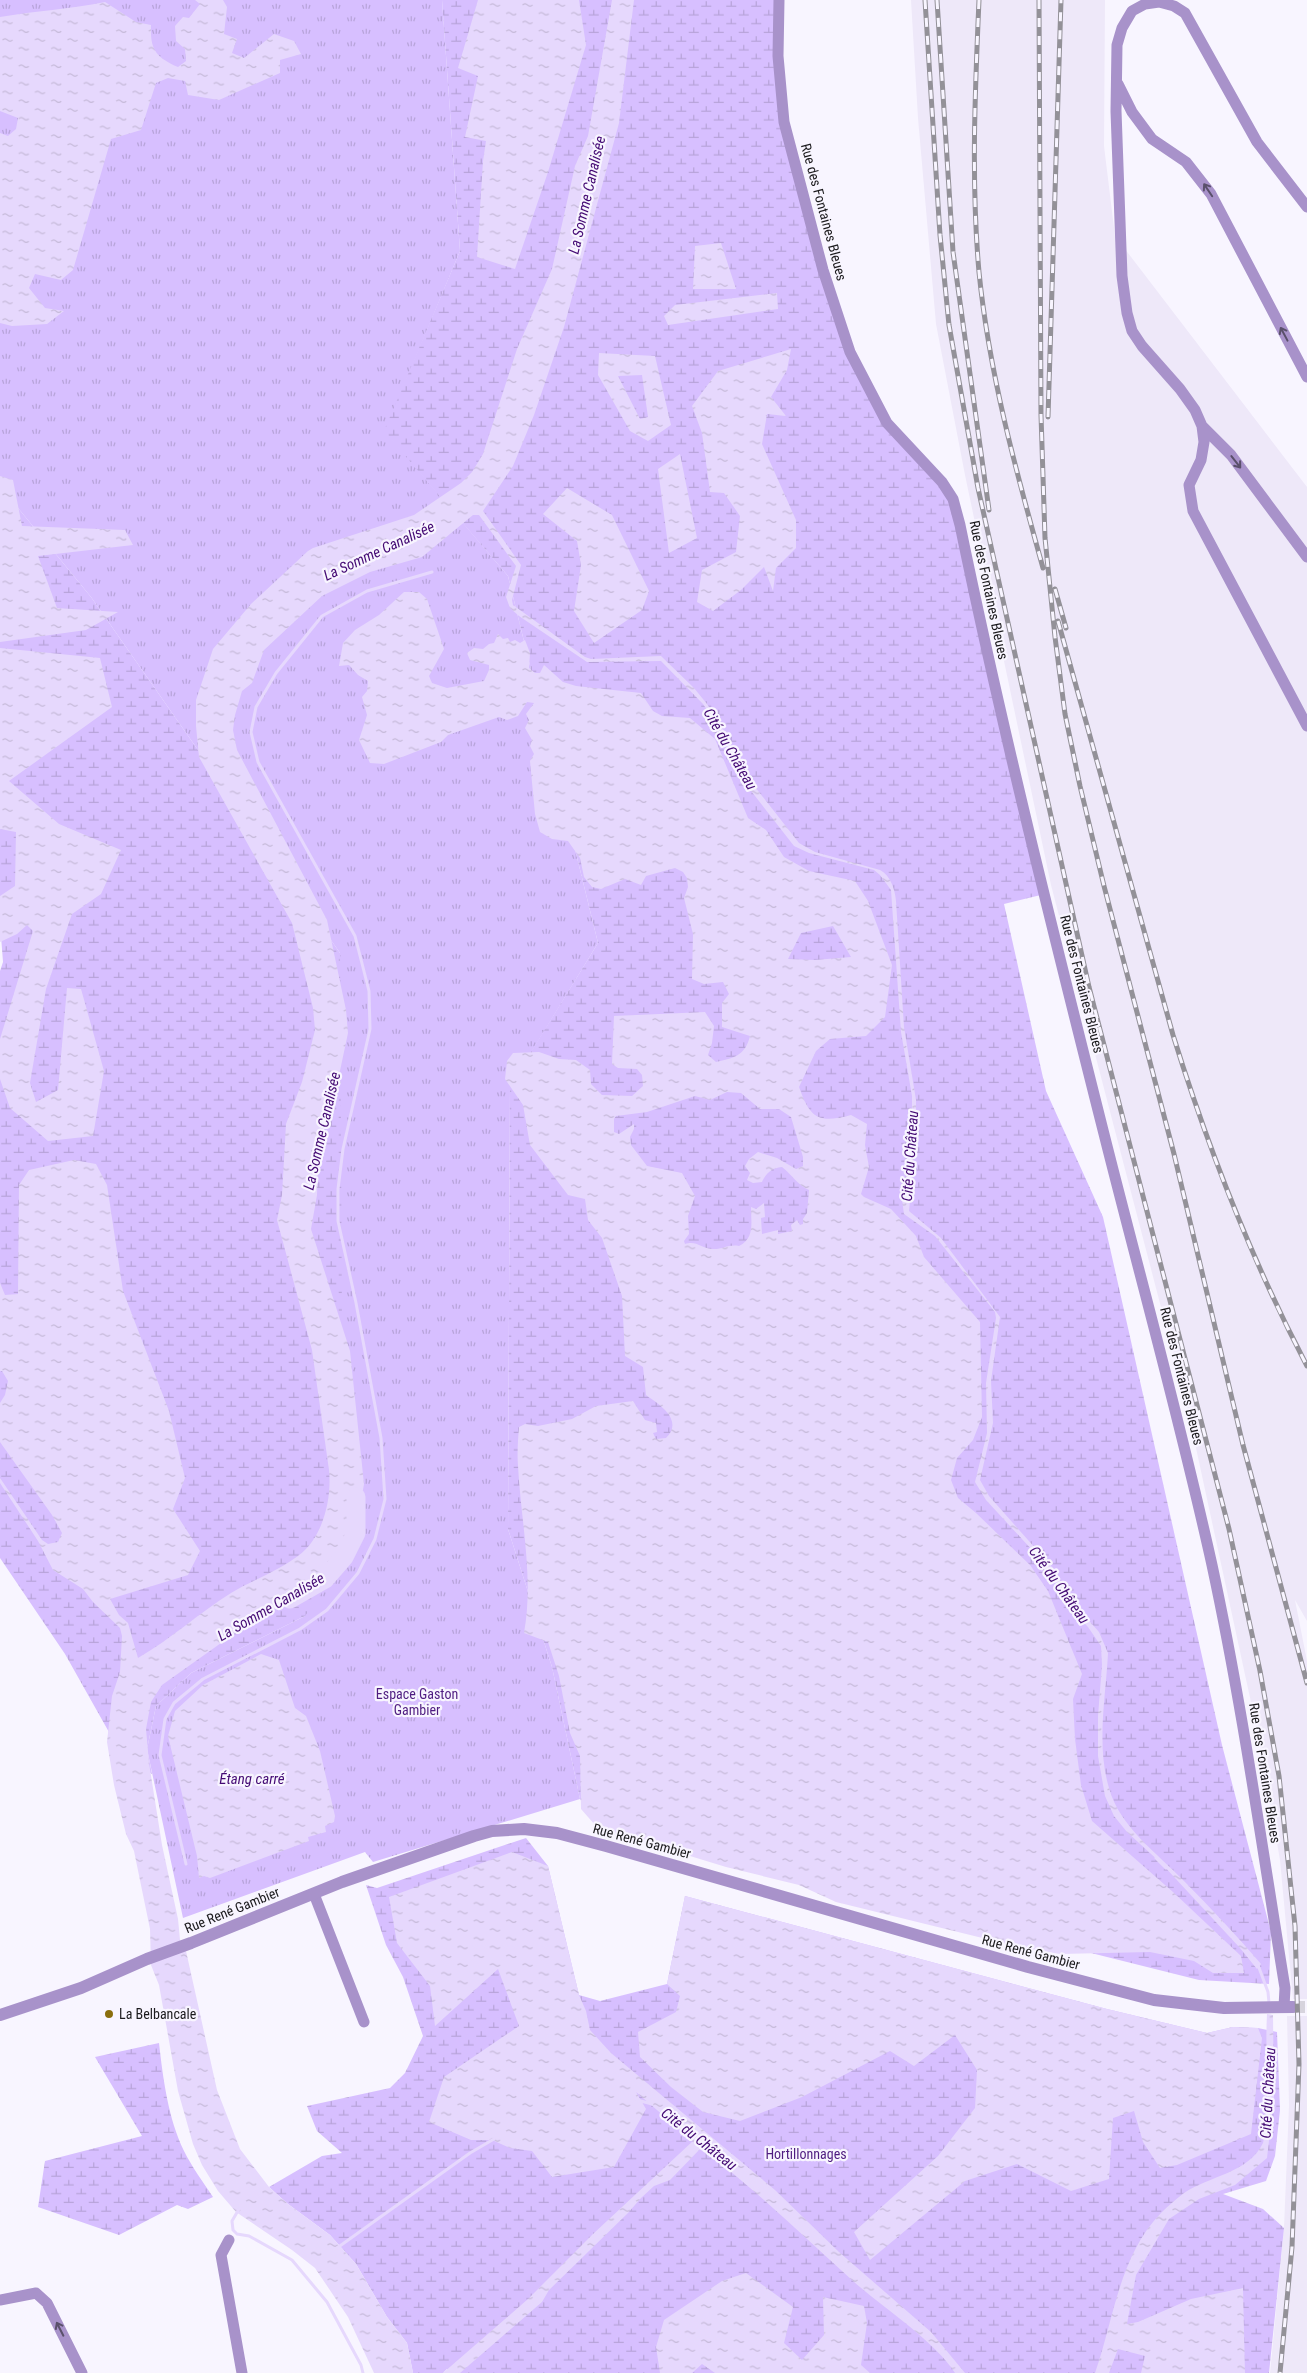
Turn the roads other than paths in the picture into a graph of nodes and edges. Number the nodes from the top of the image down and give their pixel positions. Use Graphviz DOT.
graph roads {
  1 [pos="779,0"];
  2 [pos="1117,82"];
  3 [pos="1307,206"];
  4 [pos="1307,377"];
  5 [pos="1202,426"];
  6 [pos="1307,557"];
  7 [pos="1307,726"];
  8 [pos="314,1894"];
  9 [pos="1288,2007"];
  10 [pos="0,2015"];
  11 [pos="364,2022"];
  12 [pos="229,2240"];
  13 [pos="0,2300"];
  14 [pos="82,2373"];
  15 [pos="242,2373"];
  1 -- 9 [label="street, Rue des Fontaines Bleues"];
  2 -- 3 [label="street"];
  4 -- 2 [label="street, one-way"];
  2 -- 5 [label="street"];
  5 -- 6 [label="street, one-way"];
  5 -- 7 [label="street"];
  8 -- 9 [label="street, Rue René Gambier"];
  8 -- 10 [label="street, Rue René Gambier"];
  8 -- 11 [label="street"];
  12 -- 15 [label="street"];
  14 -- 13 [label="street, one-way"];
}
